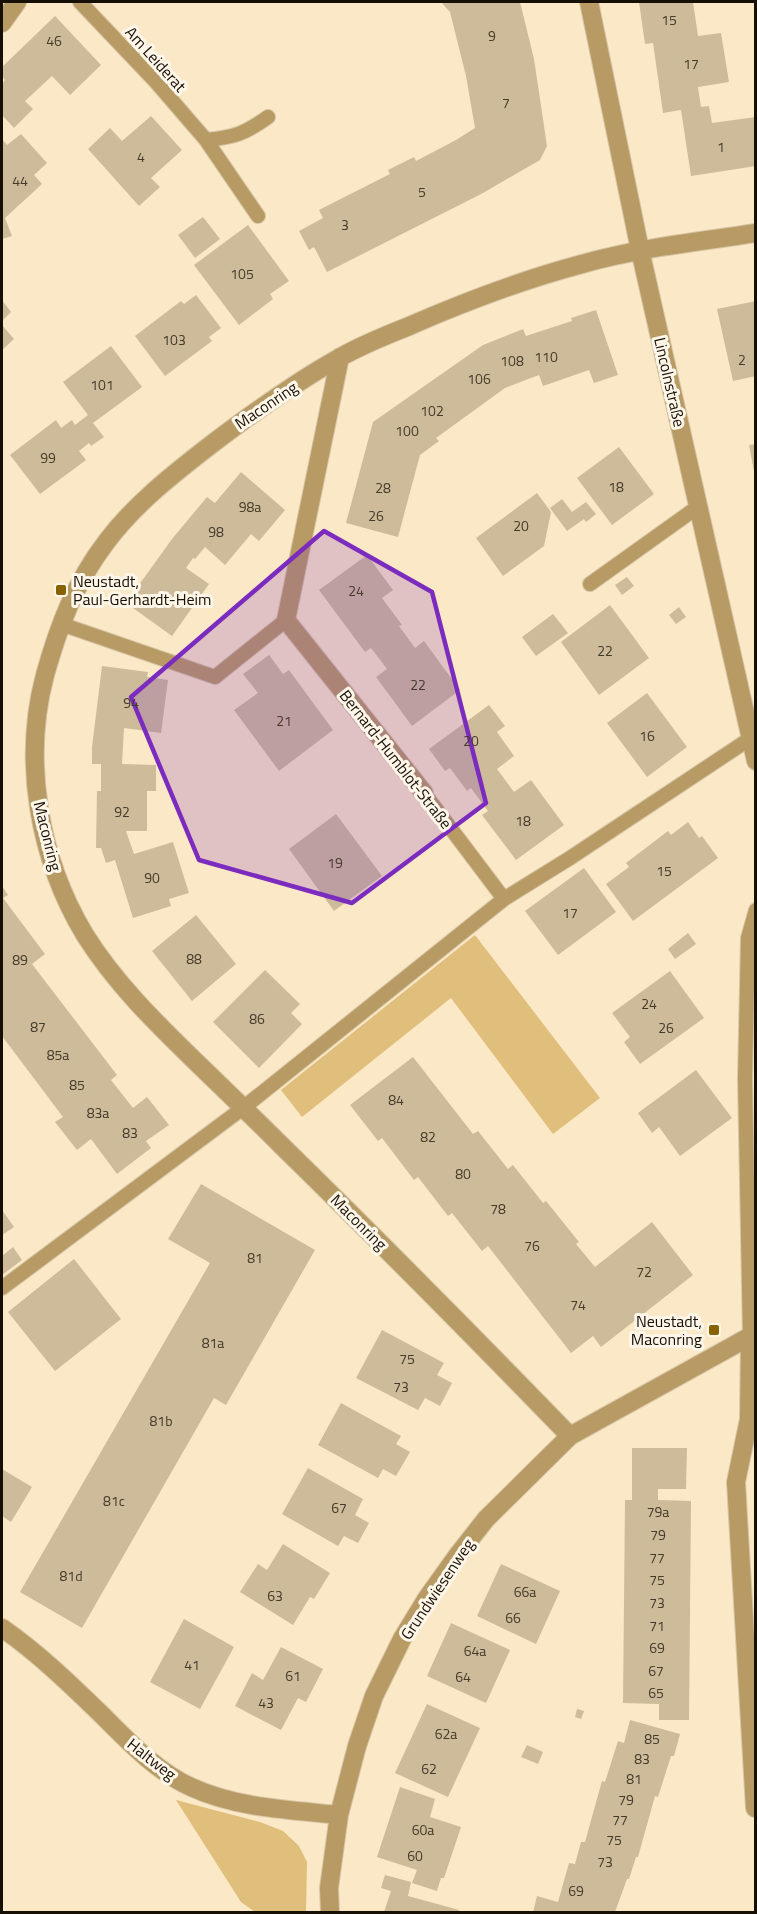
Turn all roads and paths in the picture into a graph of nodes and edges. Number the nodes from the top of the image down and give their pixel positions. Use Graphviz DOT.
graph roads {
  1 [pos="17,2"];
  2 [pos="80,2"];
  3 [pos="589,2"];
  4 [pos="2,23"];
  5 [pos="268,117"];
  6 [pos="206,140"];
  7 [pos="258,216"];
  8 [pos="756,234"];
  9 [pos="640,250"];
  10 [pos="340,357"];
  11 [pos="699,506"];
  12 [pos="590,584"];
  13 [pos="286,620"];
  14 [pos="61,624"];
  15 [pos="753,738"];
  16 [pos="756,761"];
  17 [pos="424,793"];
  18 [pos="504,899"];
  19 [pos="756,910"];
  20 [pos="243,1108"];
  21 [pos="2,1288"];
  22 [pos="753,1335"];
  23 [pos="752,1424"];
  24 [pos="570,1436"];
  25 [pos="2,1628"];
  26 [pos="755,1808"];
  27 [pos="339,1815"];
  28 [pos="330,1912"];
  1 -- 4 [label="street"];
  2 -- 6 [label="lane, Am Leiderat"];
  3 -- 9 [label="street, Lincolnstraße"];
  5 -- 6 [label="lane"];
  6 -- 7 [label="lane, Am Leiderat"];
  8 -- 9 [label="street, Maconring"];
  9 -- 10 [label="street, Maconring"];
  9 -- 11 [label="street, Lincolnstraße"];
  10 -- 13 [label="street"];
  10 -- 14 [label="street, Maconring"];
  11 -- 12 [label="lane"];
  11 -- 15 [label="street, Lincolnstraße"];
  13 -- 14 [label="lane"];
  13 -- 17 [label="street, Bernard-Humblot-Straße"];
  14 -- 20 [label="street, Maconring"];
  15 -- 16 [label="street, Lincolnstraße"];
  15 -- 18 [label="lane"];
  17 -- 18 [label="lane, Bernard-Humblot-Straße"];
  18 -- 20 [label="lane"];
  19 -- 22 [label="lane"];
  20 -- 21 [label="lane"];
  20 -- 24 [label="street, Maconring"];
  22 -- 23 [label="street"];
  22 -- 24 [label="street"];
  23 -- 26 [label="street"];
  24 -- 27 [label="street, Grundwiesenweg"];
  25 -- 27 [label="street, Haltweg"];
  27 -- 28 [label="street, Grundwiesenweg"];
}
